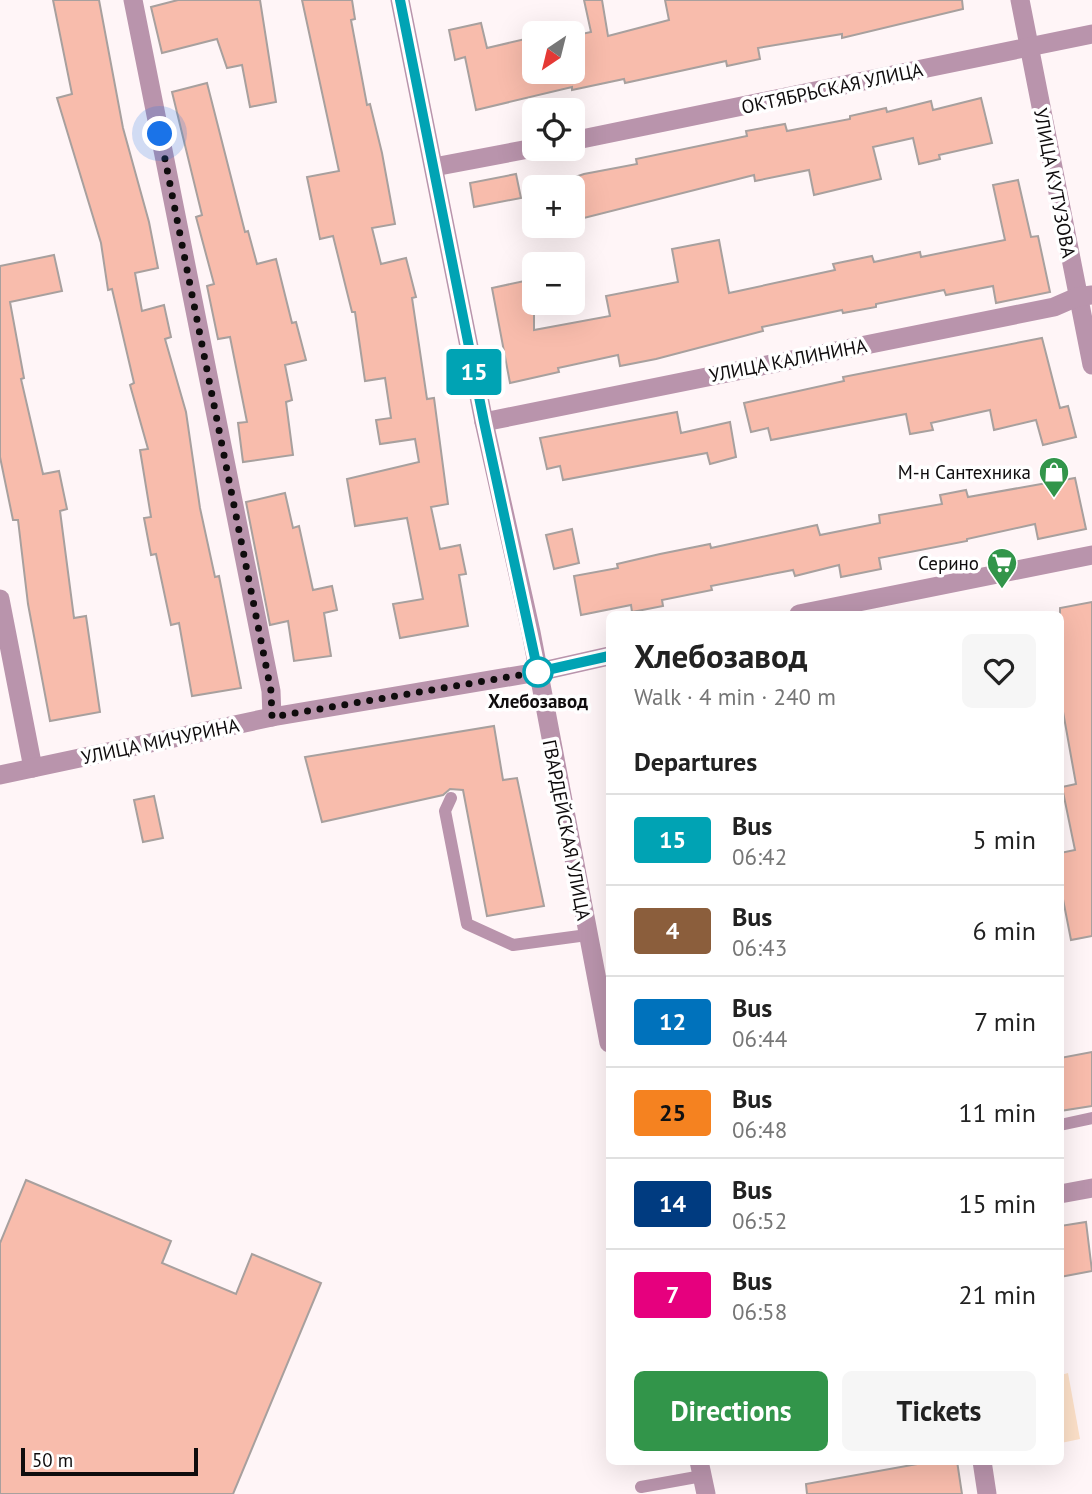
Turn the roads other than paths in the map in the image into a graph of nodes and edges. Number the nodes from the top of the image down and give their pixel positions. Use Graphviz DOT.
graph roads {
  1 [pos="133,0"];
  2 [pos="400,0"];
  3 [pos="1020,0"];
  4 [pos="1092,34"];
  5 [pos="1029,47"];
  6 [pos="585,138"];
  7 [pos="522,150"];
  8 [pos="434,167"];
  9 [pos="1085,296"];
  10 [pos="1092,365"];
  11 [pos="484,422"];
  12 [pos="1092,555"];
  13 [pos="0,598"];
  14 [pos="853,608"];
  15 [pos="826,611"];
  16 [pos="606,657"];
  17 [pos="538,672"];
  18 [pos="272,717"];
  19 [pos="33,768"];
  20 [pos="0,775"];
  21 [pos="451,799"];
  22 [pos="587,935"];
  23 [pos="606,1028"];
  24 [pos="1092,1118"];
  25 [pos="1064,1124"];
  26 [pos="1092,1188"];
  27 [pos="1064,1193"];
  28 [pos="983,1465"];
  29 [pos="702,1477"];
  30 [pos="641,1487"];
  31 [pos="987,1494"];
  1 -- 18 [label="street"];
  2 -- 8 [label="street, ГВАРДЕЙСКАЯ УЛИЦА"];
  3 -- 5 [label="street, УЛИЦА КУТУЗОВА"];
  4 -- 5 [label="street, ОКТЯБРЬСКАЯ УЛИЦА"];
  5 -- 6 [label="street, ОКТЯБРЬСКАЯ УЛИЦА"];
  5 -- 9 [label="street, УЛИЦА КУТУЗОВА"];
  7 -- 8 [label="street"];
  8 -- 11 [label="street, ГВАРДЕЙСКАЯ УЛИЦА"];
  9 -- 10 [label="street, УЛИЦА КУТУЗОВА"];
  9 -- 11 [label="street, УЛИЦА КАЛИНИНА"];
  11 -- 17 [label="street, ГВАРДЕЙСКАЯ УЛИЦА"];
  12 -- 14 [label="street"];
  13 -- 19 [label="street"];
  14 -- 15 [label="street"];
  16 -- 17 [label="street, УЛИЦА МИЧУРИНА"];
  17 -- 18 [label="street, УЛИЦА МИЧУРИНА"];
  17 -- 22 [label="street, ГВАРДЕЙСКАЯ УЛИЦА"];
  18 -- 19 [label="street, УЛИЦА МИЧУРИНА"];
  19 -- 20 [label="street, УЛИЦА МИЧУРИНА"];
  21 -- 22 [label="lane"];
  22 -- 23 [label="street, ГВАРДЕЙСКАЯ УЛИЦА"];
  24 -- 25 [label="lane"];
  26 -- 27 [label="street"];
  28 -- 31 [label="street"];
  29 -- 30 [label="lane"];
}
